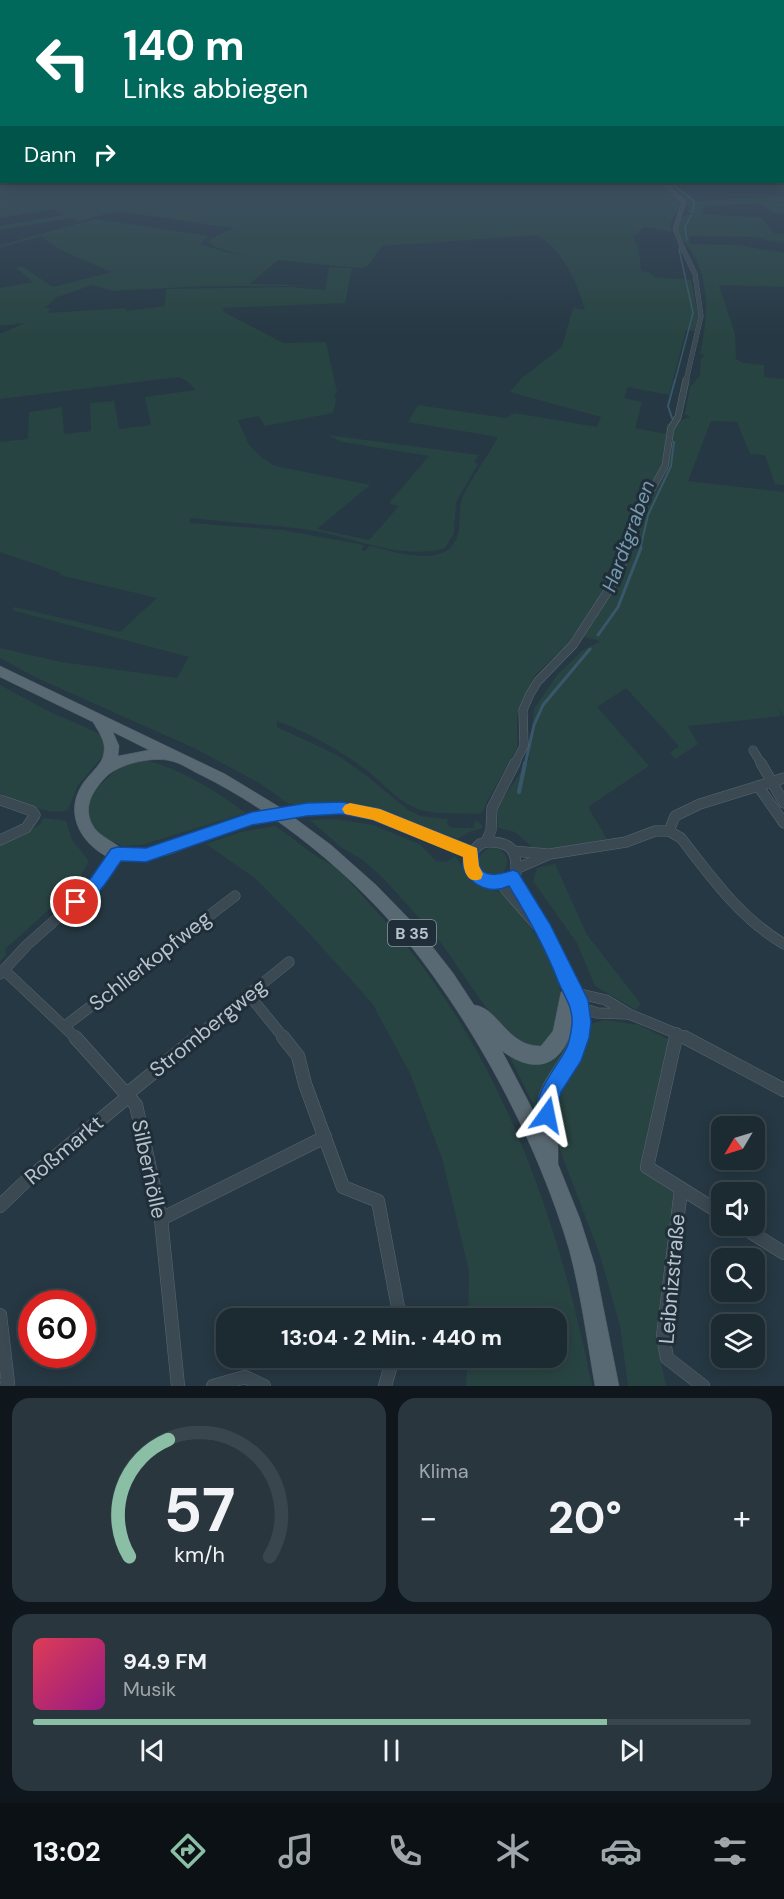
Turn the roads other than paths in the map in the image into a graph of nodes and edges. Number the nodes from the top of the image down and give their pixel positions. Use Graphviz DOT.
graph roads {
  1 [pos="684,209"];
  2 [pos="0,671"];
  3 [pos="98,720"];
  4 [pos="753,750"];
  5 [pos="174,756"];
  6 [pos="103,769"];
  7 [pos="784,778"];
  8 [pos="772,782"];
  9 [pos="758,786"];
  10 [pos="0,800"];
  11 [pos="784,803"];
  12 [pos="784,823"];
  13 [pos="491,830"];
  14 [pos="669,831"];
  15 [pos="0,840"];
  16 [pos="486,842"];
  17 [pos="501,843"];
  18 [pos="513,851"];
  19 [pos="471,853"];
  20 [pos="117,854"];
  21 [pos="550,854"];
  22 [pos="515,872"];
  23 [pos="500,883"];
  24 [pos="235,896"];
  25 [pos="546,934"];
  26 [pos="784,944"];
  27 [pos="289,962"];
  28 [pos="2,972"];
  29 [pos="249,995"];
  30 [pos="573,995"];
  31 [pos="467,1006"];
  32 [pos="628,1014"];
  33 [pos="65,1026"];
  34 [pos="677,1034"];
  35 [pos="784,1090"];
  36 [pos="128,1095"];
  37 [pos="324,1137"];
  38 [pos="549,1168"];
  39 [pos="681,1190"];
  40 [pos="0,1206"];
  41 [pos="711,1208"];
  42 [pos="161,1219"];
  43 [pos="757,1236"];
  44 [pos="784,1253"];
  45 [pos="397,1308"];
  46 [pos="0,1315"];
  47 [pos="390,1368"];
  48 [pos="6,1386"];
  49 [pos="177,1386"];
  50 [pos="213,1386"];
  51 [pos="264,1386"];
  52 [pos="385,1386"];
  53 [pos="607,1386"];
  54 [pos="703,1386"];
  1 -- 13 [label="street"];
  2 -- 3 [label="main road, B 35"];
  3 -- 5 [label="main road, B 35"];
  3 -- 6 [label="main road"];
  4 -- 8 [label="street"];
  5 -- 6 [label="main road"];
  5 -- 31 [label="main road, B 35"];
  6 -- 20 [label="main road"];
  7 -- 8 [label="street"];
  8 -- 9 [label="street"];
  8 -- 11 [label="street"];
  9 -- 12 [label="street"];
  9 -- 14 [label="street"];
  10 -- 15 [label="street"];
  13 -- 16 [label="street"];
  13 -- 17 [label="street"];
  14 -- 21 [label="street"];
  14 -- 26 [label="street"];
  16 -- 17 [label="street"];
  16 -- 19 [label="street"];
  17 -- 18 [label="street"];
  18 -- 21 [label="street"];
  18 -- 22 [label="street"];
  19 -- 20 [label="street, bridge"];
  19 -- 23 [label="street"];
  20 -- 28 [label="street"];
  21 -- 22 [label="street"];
  22 -- 23 [label="street"];
  22 -- 25 [label="street"];
  23 -- 25 [label="street"];
  24 -- 33 [label="street, Schlierkopfweg"];
  25 -- 30 [label="street"];
  27 -- 29 [label="street, Strombergweg"];
  28 -- 33 [label="street, Silberhölle"];
  29 -- 36 [label="street, Strombergweg"];
  29 -- 37 [label="street"];
  30 -- 31 [label="main road, B 35"];
  30 -- 32 [label="street"];
  30 -- 32 [label="street"];
  30 -- 38 [label="main road"];
  31 -- 38 [label="main road, B 35"];
  32 -- 34 [label="street"];
  33 -- 36 [label="street, Silberhölle"];
  34 -- 35 [label="street"];
  34 -- 39 [label="street"];
  36 -- 40 [label="street, Roßmarkt"];
  36 -- 42 [label="street, Silberhölle"];
  37 -- 42 [label="street"];
  37 -- 45 [label="street"];
  38 -- 53 [label="main road, B 35"];
  39 -- 41 [label="street"];
  39 -- 54 [label="street, Leibnizstraße"];
  42 -- 49 [label="street, Silberhölle"];
  43 -- 44 [label="street"];
  46 -- 48 [label="street"];
  47 -- 52 [label="street"];
  50 -- 51 [label="street"];
}
